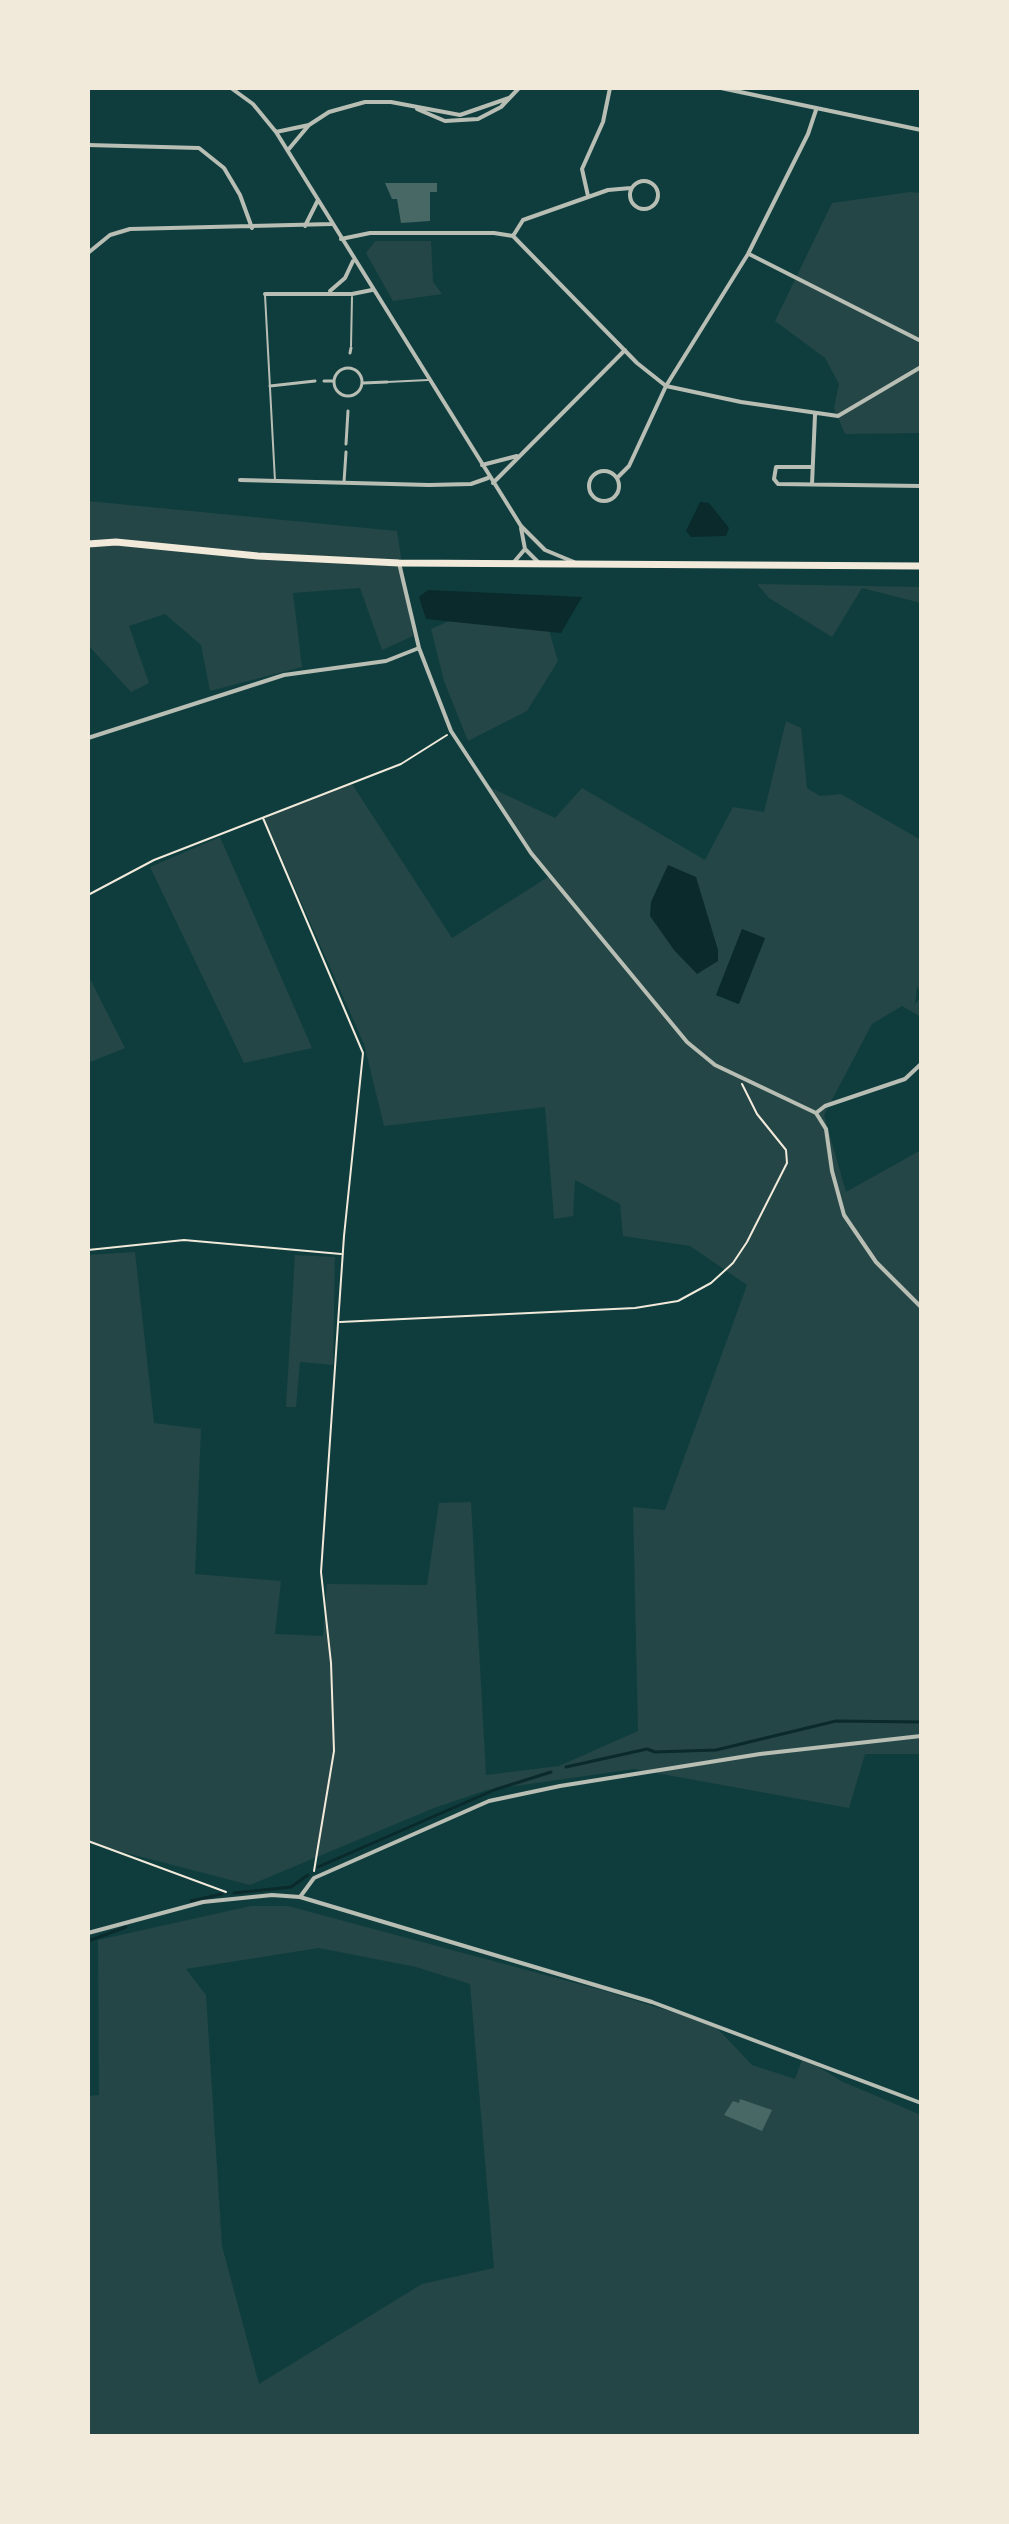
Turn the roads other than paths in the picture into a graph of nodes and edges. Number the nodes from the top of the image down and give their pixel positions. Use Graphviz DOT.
graph roads {
  1 [pos="231,88"];
  2 [pos="519,88"];
  3 [pos="610,88"];
  4 [pos="721,88"];
  5 [pos="816,110"];
  6 [pos="309,125"];
  7 [pos="921,130"];
  8 [pos="276,132"];
  9 [pos="88,145"];
  10 [pos="288,150"];
  11 [pos="631,188"];
  12 [pos="589,197"];
  13 [pos="318,200"];
  14 [pos="332,224"];
  15 [pos="305,226"];
  16 [pos="252,228"];
  17 [pos="513,236"];
  18 [pos="341,239"];
  19 [pos="88,253"];
  20 [pos="748,254"];
  21 [pos="354,259"];
  22 [pos="372,290"];
  23 [pos="328,293"];
  24 [pos="265,294"];
  25 [pos="352,294"];
  26 [pos="921,341"];
  27 [pos="350,350"];
  28 [pos="625,350"];
  29 [pos="350,361"];
  30 [pos="921,367"];
  31 [pos="350,369"];
  32 [pos="429,379"];
  33 [pos="315,381"];
  34 [pos="324,381"];
  35 [pos="334,381"];
  36 [pos="387,382"];
  37 [pos="361,383"];
  38 [pos="270,386"];
  39 [pos="666,386"];
  40 [pos="348,396"];
  41 [pos="348,403"];
  42 [pos="348,411"];
  43 [pos="815,414"];
  44 [pos="346,444"];
  45 [pos="346,452"];
  46 [pos="519,456"];
  47 [pos="482,465"];
  48 [pos="812,467"];
  49 [pos="617,478"];
  50 [pos="240,480"];
  51 [pos="491,480"];
  52 [pos="275,482"];
  53 [pos="344,482"];
  54 [pos="812,484"];
  55 [pos="921,486"];
  56 [pos="521,526"];
  57 [pos="88,544"];
  58 [pos="525,549"];
  59 [pos="545,550"];
  60 [pos="399,563"];
  61 [pos="510,564"];
  62 [pos="541,565"];
  63 [pos="589,566"];
  64 [pos="921,566"];
  65 [pos="419,648"];
  66 [pos="88,738"];
  67 [pos="921,1064"];
  68 [pos="816,1113"];
  69 [pos="921,1307"];
  70 [pos="921,1736"];
  71 [pos="300,1897"];
  72 [pos="88,1933"];
  73 [pos="921,2103"];
  1 -- 8 [label="street"];
  2 -- 6 [label="street"];
  3 -- 12 [label="street"];
  4 -- 5 [label="street"];
  5 -- 7 [label="street"];
  5 -- 20 [label="street"];
  6 -- 8 [label="street"];
  6 -- 10 [label="street"];
  8 -- 10 [label="street"];
  9 -- 16 [label="street"];
  10 -- 13 [label="street"];
  11 -- 11 [label="street"];
  11 -- 12 [label="street"];
  12 -- 17 [label="street"];
  13 -- 14 [label="street"];
  13 -- 15 [label="street"];
  14 -- 15 [label="street"];
  14 -- 18 [label="street"];
  15 -- 16 [label="street"];
  16 -- 19 [label="street"];
  17 -- 18 [label="street"];
  17 -- 28 [label="street"];
  18 -- 21 [label="street"];
  20 -- 26 [label="street"];
  20 -- 39 [label="street"];
  21 -- 22 [label="street"];
  21 -- 23 [label="street"];
  22 -- 25 [label="street"];
  22 -- 32 [label="street"];
  23 -- 24 [label="street"];
  23 -- 25 [label="street"];
  24 -- 38 [label="lane"];
  25 -- 27 [label="lane"];
  28 -- 39 [label="street"];
  28 -- 46 [label="street"];
  29 -- 31 [label="street"];
  30 -- 43 [label="street"];
  31 -- 35 [label="street"];
  31 -- 37 [label="street"];
  32 -- 36 [label="lane"];
  32 -- 47 [label="street"];
  33 -- 38 [label="street"];
  34 -- 35 [label="street"];
  35 -- 40 [label="street"];
  36 -- 37 [label="street"];
  37 -- 40 [label="street"];
  38 -- 52 [label="lane"];
  39 -- 43 [label="street"];
  39 -- 49 [label="street"];
  40 -- 41 [label="street"];
  42 -- 44 [label="street"];
  43 -- 48 [label="street"];
  45 -- 53 [label="street"];
  46 -- 47 [label="street"];
  46 -- 51 [label="street"];
  47 -- 51 [label="street"];
  48 -- 54 [label="street"];
  48 -- 54 [label="street"];
  49 -- 49 [label="street"];
  50 -- 52 [label="street"];
  51 -- 53 [label="street"];
  51 -- 56 [label="street"];
  52 -- 53 [label="street"];
  54 -- 55 [label="street"];
  56 -- 58 [label="street"];
  56 -- 59 [label="street"];
  57 -- 60 [label="main road"];
  58 -- 61 [label="street"];
  58 -- 62 [label="street"];
  59 -- 62 [label="street"];
  59 -- 63 [label="street"];
  60 -- 61 [label="main road"];
  60 -- 65 [label="street"];
  61 -- 62 [label="main road"];
  62 -- 63 [label="main road"];
  63 -- 64 [label="main road"];
  65 -- 66 [label="street"];
  65 -- 68 [label="street"];
  67 -- 68 [label="street"];
  68 -- 69 [label="street"];
  70 -- 71 [label="street"];
  71 -- 72 [label="street"];
  71 -- 73 [label="street"];
}
